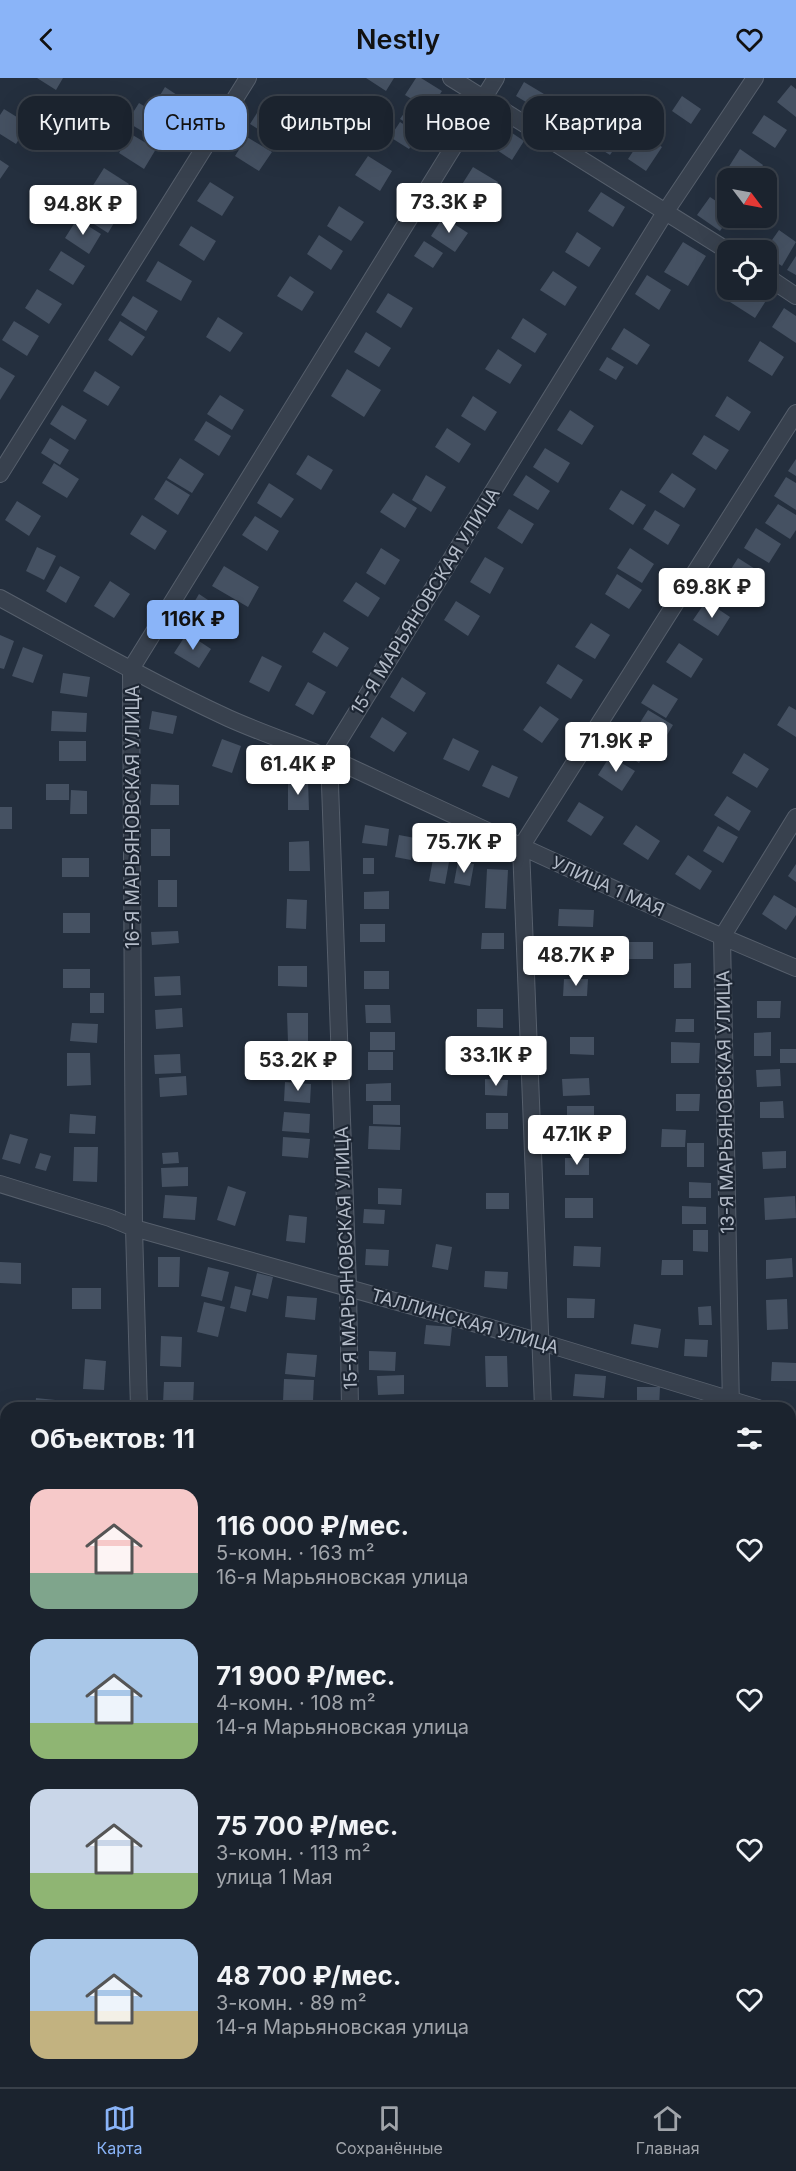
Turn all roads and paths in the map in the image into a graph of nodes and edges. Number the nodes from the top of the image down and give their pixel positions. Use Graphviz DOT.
graph roads {
  1 [pos="248,78"];
  2 [pos="451,78"];
  3 [pos="496,78"];
  4 [pos="755,78"];
  5 [pos="478,96"];
  6 [pos="485,96"];
  7 [pos="511,116"];
  8 [pos="452,150"];
  9 [pos="666,211"];
  10 [pos="717,244"];
  11 [pos="777,283"];
  12 [pos="796,296"];
  13 [pos="796,413"];
  14 [pos="0,474"];
  15 [pos="0,598"];
  16 [pos="131,669"];
  17 [pos="329,757"];
  18 [pos="796,816"];
  19 [pos="521,847"];
  20 [pos="722,937"];
  21 [pos="796,968"];
  22 [pos="0,1184"];
  23 [pos="134,1228"];
  24 [pos="348,1287"];
  25 [pos="541,1342"];
  26 [pos="139,1402"];
  27 [pos="350,1402"];
  28 [pos="543,1402"];
  29 [pos="725,1402"];
  30 [pos="731,1402"];
  1 -- 14 [label="street"];
  2 -- 5 [label="street"];
  3 -- 6 [label="street, 16-Я МАРЬЯНОВСКАЯ УЛИЦА"];
  4 -- 9 [label="street, 15-Я МАРЬЯНОВСКАЯ УЛИЦА"];
  7 -- 9 [label="street"];
  8 -- 16 [label="street, 16-Я МАРЬЯНОВСКАЯ УЛИЦА"];
  9 -- 10 [label="street"];
  9 -- 17 [label="street, 15-Я МАРЬЯНОВСКАЯ УЛИЦА"];
  11 -- 12 [label="street"];
  13 -- 19 [label="street"];
  15 -- 16 [label="street, УЛИЦА 1 МАЯ"];
  16 -- 17 [label="street, УЛИЦА 1 МАЯ"];
  16 -- 23 [label="street, 16-Я МАРЬЯНОВСКАЯ УЛИЦА"];
  17 -- 19 [label="street, УЛИЦА 1 МАЯ"];
  17 -- 24 [label="street, 15-Я МАРЬЯНОВСКАЯ УЛИЦА"];
  18 -- 20 [label="street"];
  19 -- 20 [label="street, УЛИЦА 1 МАЯ"];
  19 -- 25 [label="street"];
  20 -- 21 [label="street, УЛИЦА 1 МАЯ"];
  20 -- 30 [label="street, 13-Я МАРЬЯНОВСКАЯ УЛИЦА"];
  22 -- 23 [label="street, ТАЛЛИНСКАЯ УЛИЦА"];
  23 -- 24 [label="street, ТАЛЛИНСКАЯ УЛИЦА"];
  23 -- 26 [label="street, 16-Я МАРЬЯНОВСКАЯ УЛИЦА"];
  24 -- 25 [label="street, ТАЛЛИНСКАЯ УЛИЦА"];
  24 -- 27 [label="street, 15-Я МАРЬЯНОВСКАЯ УЛИЦА"];
  25 -- 28 [label="street"];
  25 -- 29 [label="street, ТАЛЛИНСКАЯ УЛИЦА"];
}
